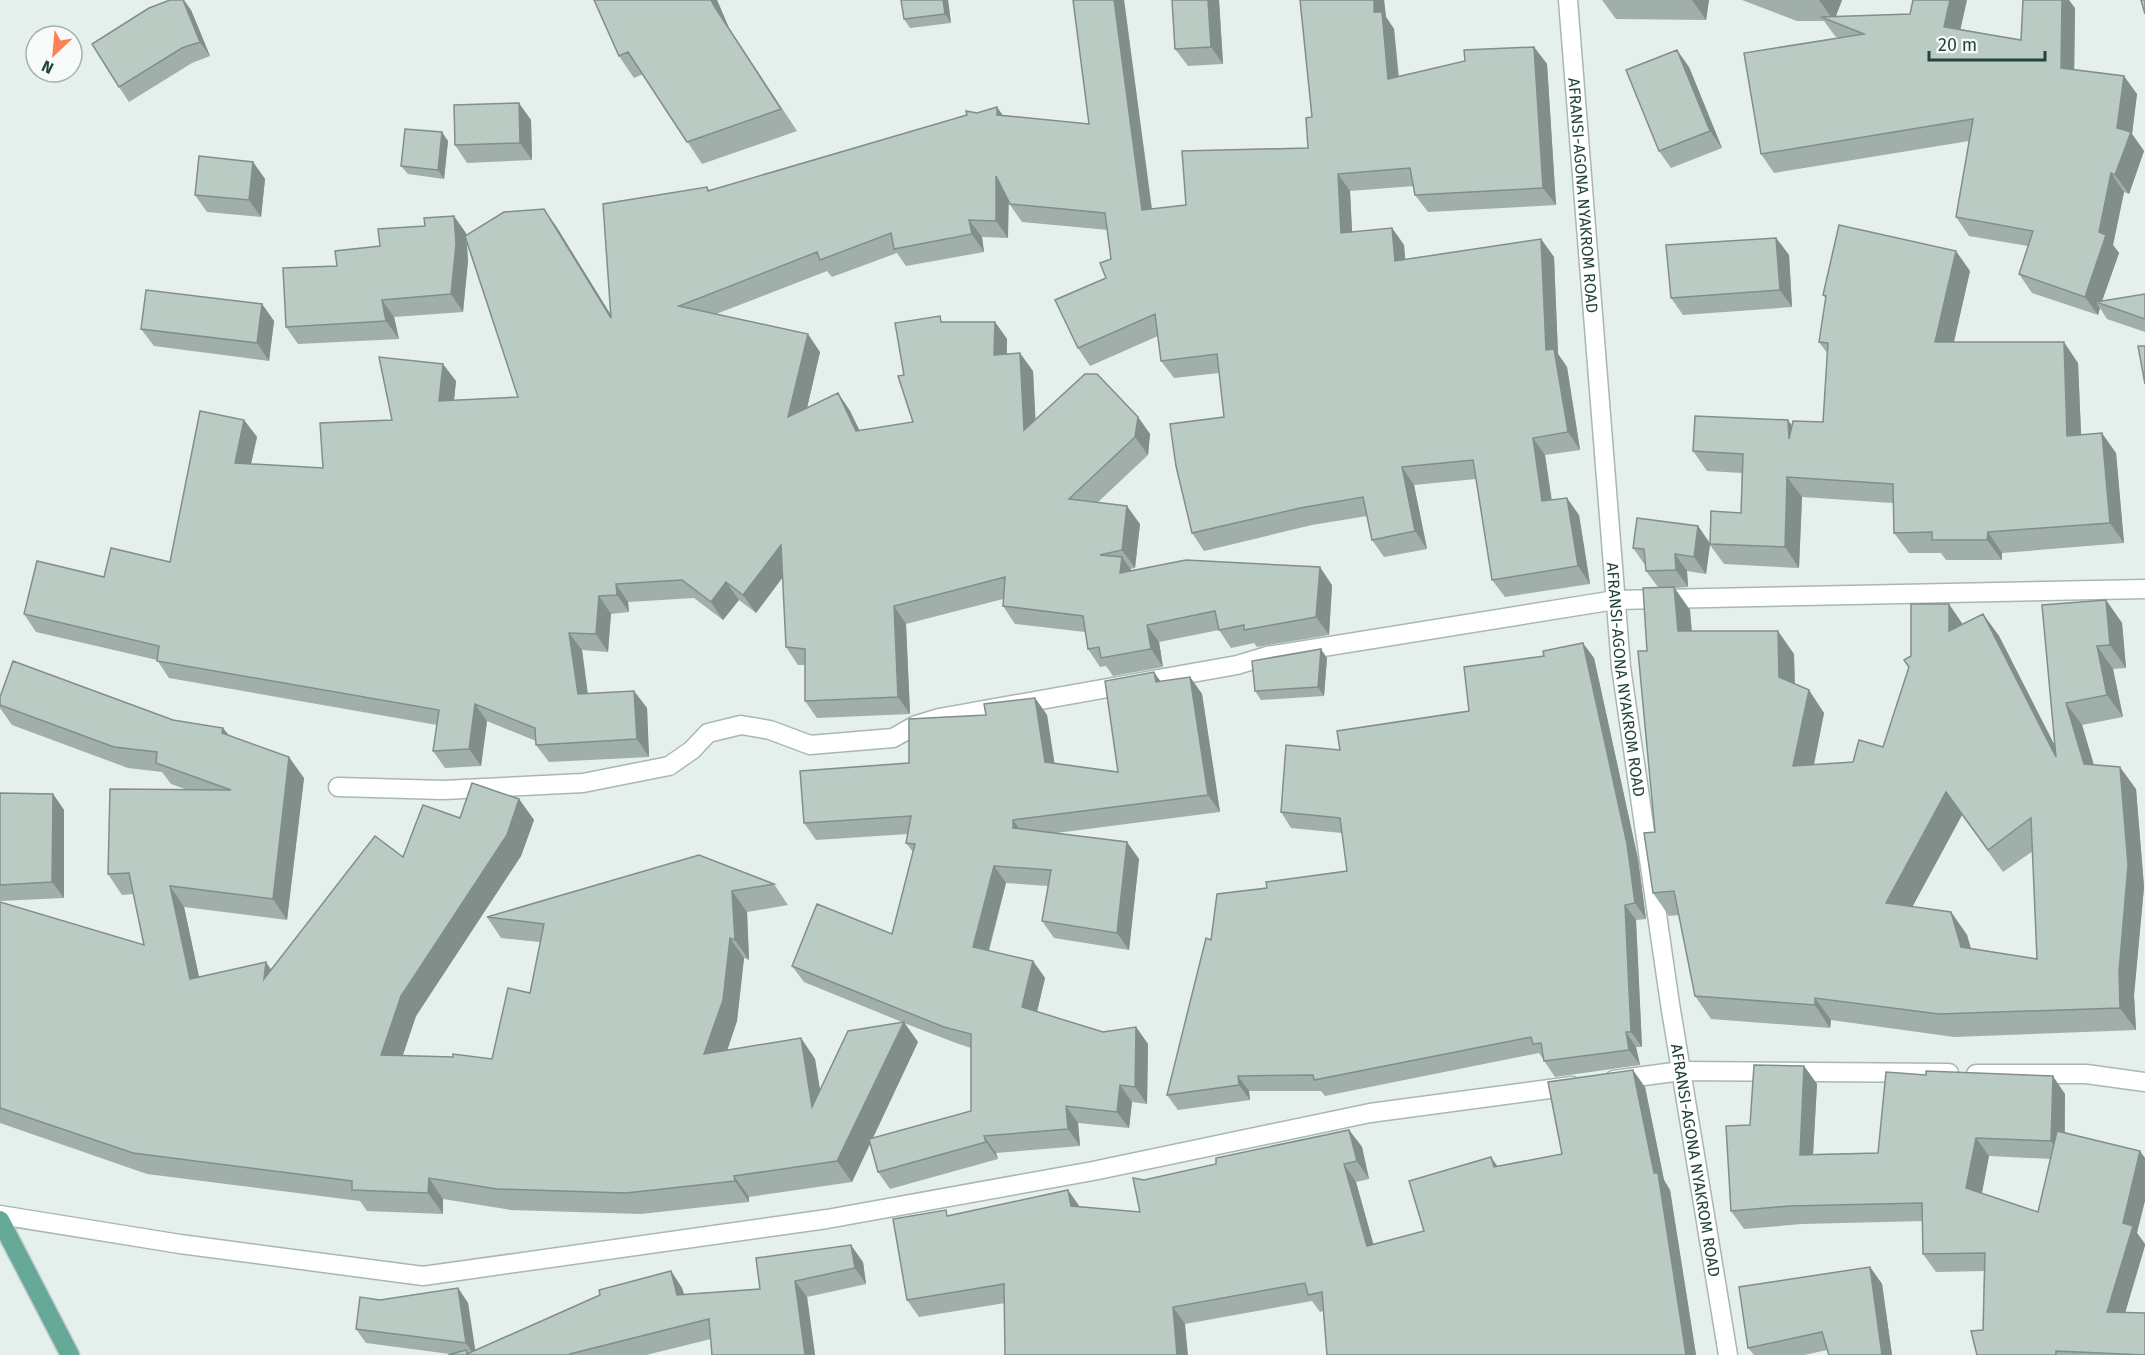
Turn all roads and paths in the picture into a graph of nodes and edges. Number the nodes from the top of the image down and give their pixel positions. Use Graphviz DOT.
graph roads {
  1 [pos="1568,0"];
  2 [pos="2145,589"];
  3 [pos="1615,600"];
  4 [pos="338,787"];
  5 [pos="1682,1071"];
  6 [pos="2145,1082"];
  7 [pos="0,1215"];
  8 [pos="0,1220"];
  9 [pos="70,1355"];
  10 [pos="1728,1355"];
  1 -- 3 [label="street, AFRANSI-AGONA NYAKROM ROAD"];
  2 -- 3 [label="street"];
  3 -- 4 [label="street"];
  3 -- 5 [label="street, AFRANSI-AGONA NYAKROM ROAD"];
  5 -- 6 [label="street"];
  5 -- 7 [label="street"];
  5 -- 10 [label="street, AFRANSI-AGONA NYAKROM ROAD"];
  8 -- 9 [label="main road"];
}
